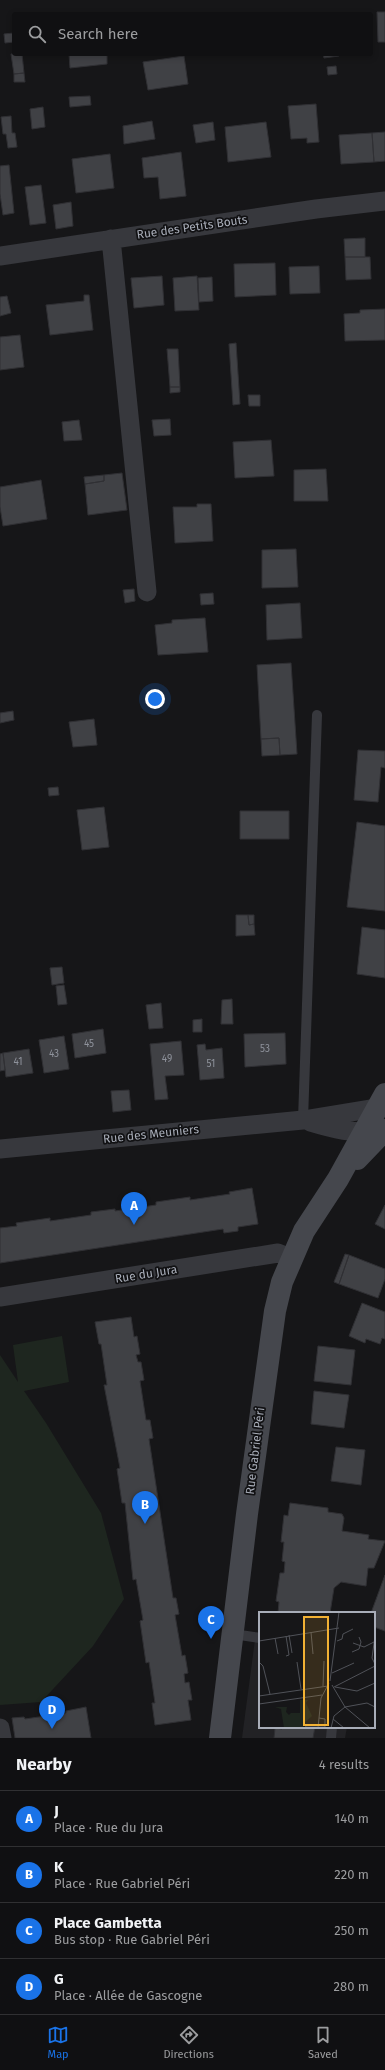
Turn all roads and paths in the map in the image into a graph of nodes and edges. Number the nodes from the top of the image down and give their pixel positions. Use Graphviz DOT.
graph roads {
  1 [pos="385,201"];
  2 [pos="111,239"];
  3 [pos="0,256"];
  4 [pos="147,592"];
  5 [pos="317,715"];
  6 [pos="381,1101"];
  7 [pos="303,1120"];
  8 [pos="385,1130"];
  9 [pos="362,1133"];
  10 [pos="0,1149"];
  11 [pos="338,1179"];
  12 [pos="291,1258"];
  13 [pos="0,1297"];
  14 [pos="233,1634"];
  15 [pos="259,1638"];
  16 [pos="0,1728"];
  17 [pos="332,1728"];
  18 [pos="2,1738"];
  19 [pos="220,1738"];
  20 [pos="330,1738"];
  1 -- 2 [label="street, Rue des Petits Bouts"];
  2 -- 3 [label="street, Rue des Petits Bouts"];
  2 -- 4 [label="street"];
  5 -- 7 [label="lane"];
  6 -- 7 [label="street, Rue des Meuniers"];
  6 -- 9 [label="street, Rue Gabriel Péri"];
  7 -- 9 [label="street, Rue des Meuniers"];
  7 -- 10 [label="street, Rue des Meuniers"];
  8 -- 9 [label="street, Rue des Meuniers"];
  8 -- 11 [label="street, Rue Gabriel Péri"];
  9 -- 11 [label="street, Rue Gabriel Péri"];
  11 -- 12 [label="street, Rue Gabriel Péri"];
  12 -- 13 [label="street, Rue du Jura"];
  12 -- 14 [label="street, Rue Gabriel Péri"];
  14 -- 15 [label="lane"];
  14 -- 19 [label="street, Rue Gabriel Péri"];
  16 -- 18 [label="street"];
  17 -- 20 [label="lane"];
}
